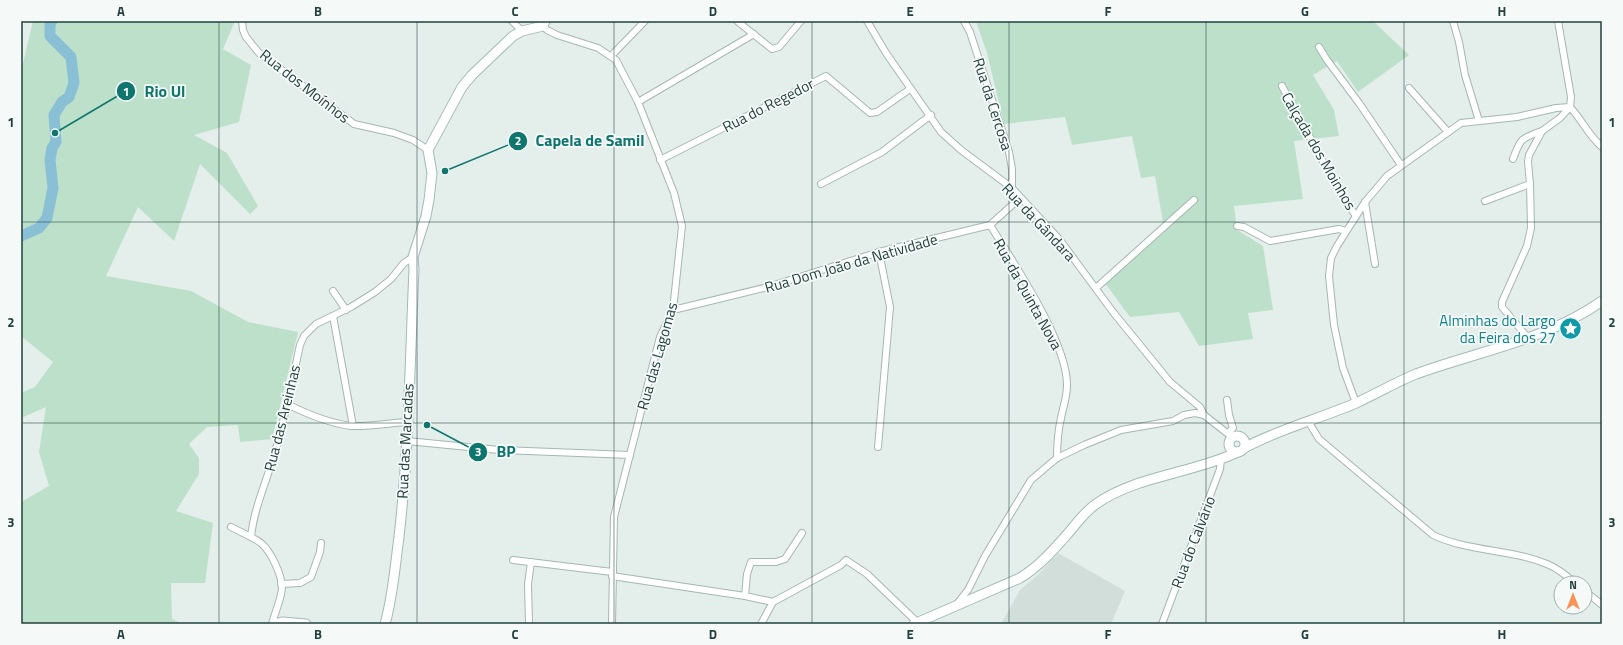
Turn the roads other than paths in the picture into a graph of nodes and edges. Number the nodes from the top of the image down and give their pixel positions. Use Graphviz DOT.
graph roads {
  1 [pos="242,21"];
  2 [pos="512,21"];
  3 [pos="645,21"];
  4 [pos="737,21"];
  5 [pos="801,21"];
  6 [pos="868,21"];
  7 [pos="964,21"];
  8 [pos="1453,21"];
  9 [pos="1558,21"];
  10 [pos="544,24"];
  11 [pos="522,32"];
  12 [pos="754,34"];
  13 [pos="1319,47"];
  14 [pos="611,56"];
  15 [pos="1282,86"];
  16 [pos="1409,88"];
  17 [pos="910,89"];
  18 [pos="638,102"];
  19 [pos="1570,107"];
  20 [pos="931,116"];
  21 [pos="1478,121"];
  22 [pos="1542,131"];
  23 [pos="1448,132"];
  24 [pos="1602,147"];
  25 [pos="428,150"];
  26 [pos="1512,159"];
  27 [pos="660,160"];
  28 [pos="1400,165"];
  29 [pos="821,184"];
  30 [pos="1530,184"];
  31 [pos="1012,188"];
  32 [pos="1020,198"];
  33 [pos="1194,200"];
  34 [pos="1485,201"];
  35 [pos="1365,202"];
  36 [pos="1356,216"];
  37 [pos="990,225"];
  38 [pos="1237,226"];
  39 [pos="1346,231"];
  40 [pos="879,252"];
  41 [pos="413,257"];
  42 [pos="1375,264"];
  43 [pos="1096,288"];
  44 [pos="333,291"];
  45 [pos="1602,301"];
  46 [pos="346,310"];
  47 [pos="673,310"];
  48 [pos="333,316"];
  49 [pos="1528,338"];
  50 [pos="1227,400"];
  51 [pos="1356,403"];
  52 [pos="287,404"];
  53 [pos="1204,415"];
  54 [pos="1308,421"];
  55 [pos="407,422"];
  56 [pos="352,426"];
  57 [pos="1230,438"];
  58 [pos="407,441"];
  59 [pos="878,446"];
  60 [pos="1241,446"];
  61 [pos="630,455"];
  62 [pos="1057,458"];
  63 [pos="1221,460"];
  64 [pos="231,528"];
  65 [pos="802,533"];
  66 [pos="251,537"];
  67 [pos="321,543"];
  68 [pos="513,560"];
  69 [pos="531,562"];
  70 [pos="612,574"];
  71 [pos="1564,575"];
  72 [pos="281,584"];
  73 [pos="745,596"];
  74 [pos="1593,598"];
  75 [pos="773,602"];
  76 [pos="956,605"];
  77 [pos="1602,605"];
  78 [pos="916,623"];
  79 [pos="273,624"];
  80 [pos="306,624"];
  81 [pos="385,624"];
  82 [pos="529,624"];
  83 [pos="612,624"];
  84 [pos="761,624"];
  85 [pos="1162,624"];
  1 -- 25 [label="street, Rua dos Moínhos"];
  2 -- 11 [label="street"];
  3 -- 14 [label="street"];
  4 -- 12 [label="street"];
  5 -- 12 [label="street"];
  6 -- 17 [label="street, Rua da Gândara"];
  7 -- 31 [label="street, Rua da Cercosa"];
  8 -- 21 [label="street"];
  9 -- 19 [label="street"];
  10 -- 11 [label="street"];
  10 -- 14 [label="street, Rua das Lagomas"];
  11 -- 25 [label="street"];
  12 -- 18 [label="street"];
  13 -- 28 [label="street"];
  14 -- 18 [label="street, Rua das Lagomas"];
  15 -- 36 [label="street, Calçada dos Moinhos"];
  16 -- 23 [label="street"];
  17 -- 20 [label="street, Rua da Gândara"];
  17 -- 27 [label="street, Rua do Regedor"];
  18 -- 27 [label="street, Rua das Lagomas"];
  19 -- 21 [label="street"];
  19 -- 22 [label="street"];
  19 -- 24 [label="street"];
  20 -- 29 [label="street"];
  20 -- 31 [label="street, Rua da Gândara"];
  21 -- 23 [label="street"];
  22 -- 26 [label="street"];
  22 -- 30 [label="street"];
  23 -- 28 [label="street"];
  25 -- 41 [label="street, Rua das Marcadas"];
  27 -- 47 [label="street, Rua das Lagomas"];
  28 -- 35 [label="street"];
  30 -- 34 [label="street"];
  30 -- 49 [label="street"];
  31 -- 32 [label="street, Rua da Gândara"];
  32 -- 37 [label="street, Rua Dom João da Natividade"];
  32 -- 43 [label="street, Rua da Gândara"];
  33 -- 43 [label="street"];
  35 -- 36 [label="street"];
  35 -- 42 [label="street"];
  36 -- 39 [label="street"];
  37 -- 40 [label="street, Rua Dom João da Natividade"];
  37 -- 62 [label="street, Rua da Quinta Nova"];
  38 -- 39 [label="street"];
  39 -- 51 [label="street"];
  40 -- 47 [label="street, Rua Dom João da Natividade"];
  40 -- 59 [label="street"];
  41 -- 46 [label="street, Rua das Areinhas"];
  41 -- 55 [label="street, Rua das Marcadas"];
  43 -- 53 [label="street, Rua da Gândara"];
  44 -- 46 [label="street"];
  45 -- 49 [label="street"];
  46 -- 48 [label="street, Rua das Areinhas"];
  47 -- 61 [label="street, Rua das Lagomas"];
  48 -- 52 [label="street, Rua das Areinhas"];
  48 -- 56 [label="street"];
  49 -- 51 [label="street"];
  50 -- 57 [label="street"];
  51 -- 54 [label="street"];
  52 -- 56 [label="street"];
  52 -- 66 [label="street, Rua das Areinhas"];
  53 -- 57 [label="street, Rua da Gândara"];
  53 -- 62 [label="street"];
  54 -- 60 [label="street"];
  54 -- 71 [label="street"];
  55 -- 56 [label="street"];
  55 -- 58 [label="street, Rua das Marcadas"];
  57 -- 60 [label="street"];
  57 -- 60 [label="street"];
  57 -- 63 [label="street"];
  58 -- 61 [label="street"];
  58 -- 81 [label="street, Rua das Marcadas"];
  60 -- 63 [label="street"];
  61 -- 70 [label="street, Rua das Lagomas"];
  62 -- 76 [label="street"];
  63 -- 76 [label="street"];
  63 -- 85 [label="street, Rua do Calvário"];
  64 -- 66 [label="street"];
  65 -- 73 [label="street"];
  66 -- 72 [label="street"];
  67 -- 72 [label="street"];
  68 -- 69 [label="street"];
  69 -- 70 [label="street"];
  69 -- 82 [label="street"];
  70 -- 73 [label="street"];
  70 -- 83 [label="street, Rua das Lagomas"];
  72 -- 79 [label="street"];
  73 -- 75 [label="street"];
  74 -- 77 [label="street"];
  75 -- 78 [label="street"];
  75 -- 84 [label="street"];
  76 -- 78 [label="street"];
  79 -- 80 [label="street"];
}
